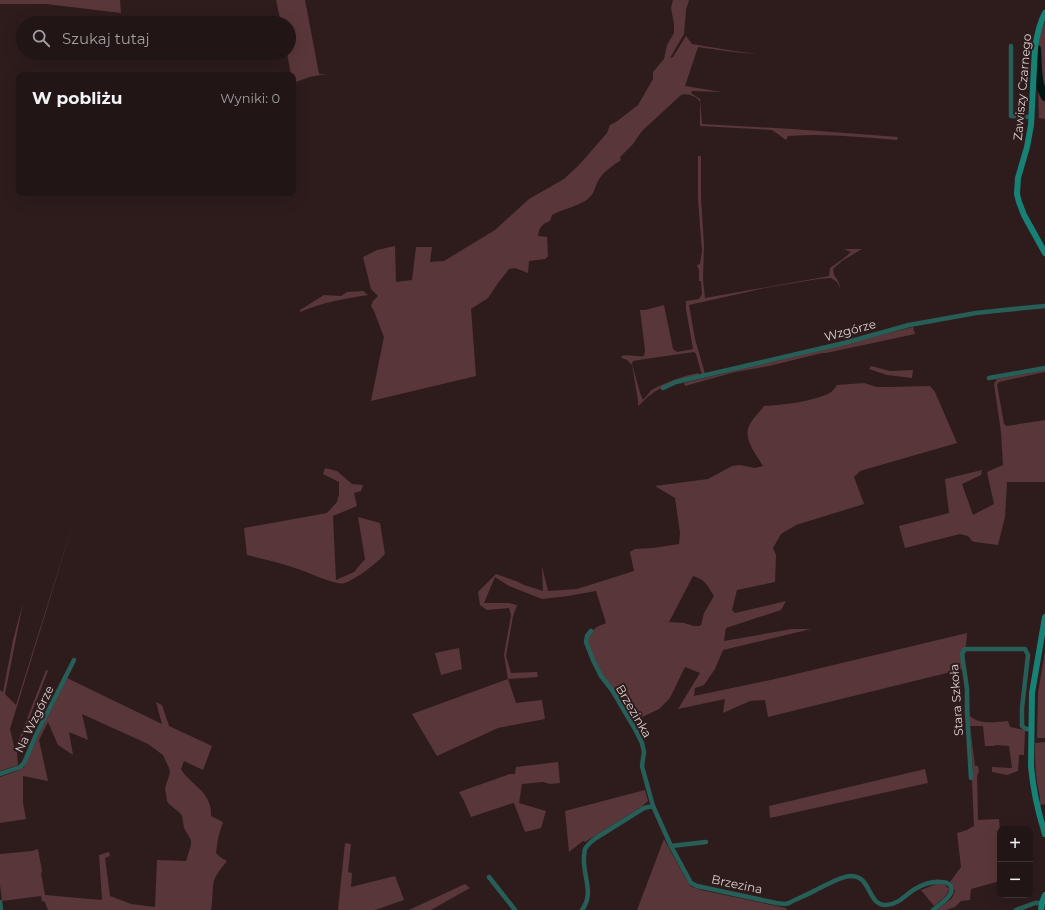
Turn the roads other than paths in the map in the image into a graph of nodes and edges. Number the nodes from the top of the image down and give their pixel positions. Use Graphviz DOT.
graph roads {
  1 [pos="1045,13"];
  2 [pos="1011,46"];
  3 [pos="1032,117"];
  4 [pos="1045,253"];
  5 [pos="1045,306"];
  6 [pos="1045,368"];
  7 [pos="989,378"];
  8 [pos="663,388"];
  9 [pos="1045,617"];
  10 [pos="591,631"];
  11 [pos="74,660"];
  12 [pos="1032,729"];
  13 [pos="0,774"];
  14 [pos="971,778"];
  15 [pos="653,806"];
  16 [pos="1045,834"];
  17 [pos="706,842"];
  18 [pos="671,846"];
  19 [pos="490,877"];
  20 [pos="1045,895"];
  21 [pos="0,902"];
  22 [pos="1041,907"];
  23 [pos="2,910"];
  24 [pos="516,910"];
  25 [pos="582,910"];
  26 [pos="933,910"];
  27 [pos="1016,910"];
  1 -- 3 [label="street, Zawiszy Czarnego"];
  2 -- 3 [label="street"];
  3 -- 4 [label="street, Zawiszy Czarnego"];
  5 -- 8 [label="street, Wzgórze"];
  6 -- 7 [label="street"];
  9 -- 12 [label="street"];
  10 -- 15 [label="street, Brzezinka"];
  11 -- 13 [label="street, Na Wzgórze"];
  12 -- 14 [label="street, Stara Szkoła"];
  12 -- 16 [label="street"];
  15 -- 18 [label="street, Brzezina"];
  15 -- 25 [label="street"];
  17 -- 18 [label="street"];
  18 -- 26 [label="street, Brzezina"];
  19 -- 24 [label="street"];
  20 -- 22 [label="street"];
  21 -- 23 [label="street"];
  22 -- 27 [label="street"];
}
